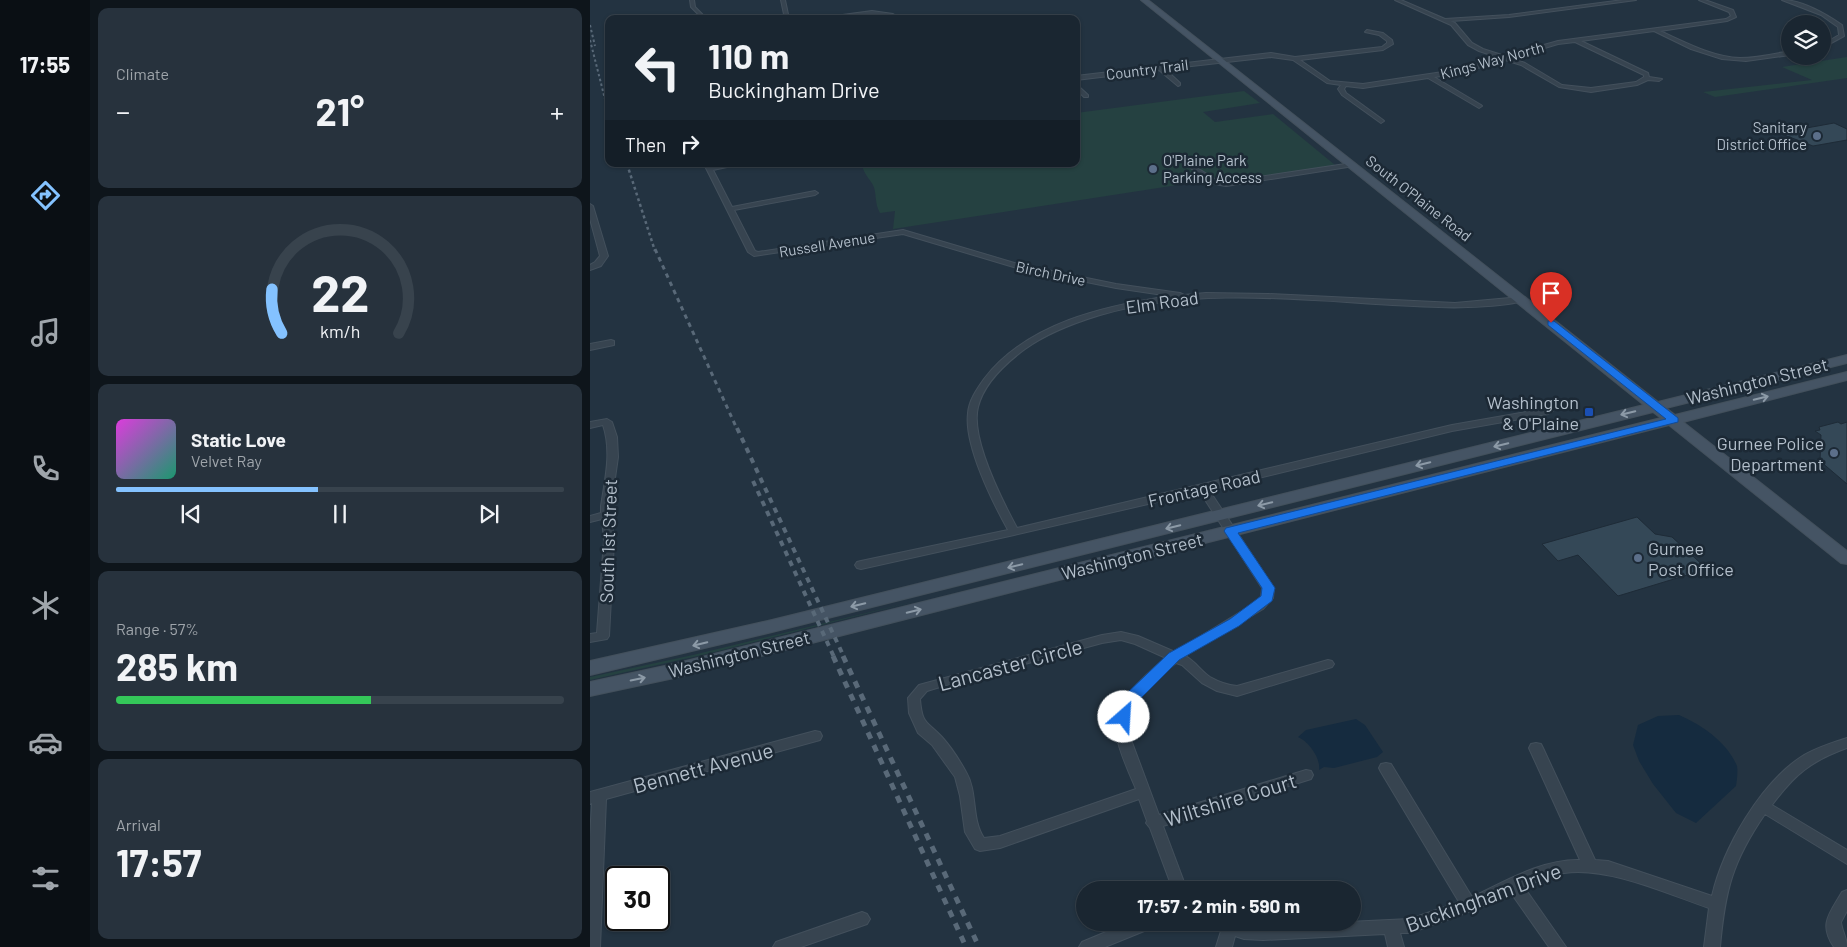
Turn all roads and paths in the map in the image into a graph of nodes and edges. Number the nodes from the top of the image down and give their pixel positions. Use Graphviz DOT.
graph roads {
  1 [pos="692,0"];
  2 [pos="783,0"];
  3 [pos="793,0"];
  4 [pos="1144,0"];
  5 [pos="1397,0"];
  6 [pos="1634,0"];
  7 [pos="1701,0"];
  8 [pos="1784,0"];
  9 [pos="699,15"];
  10 [pos="786,15"];
  11 [pos="856,15"];
  12 [pos="892,15"];
  13 [pos="1824,15"];
  14 [pos="1447,20"];
  15 [pos="1831,20"];
  16 [pos="1654,30"];
  17 [pos="1367,31"];
  18 [pos="1576,40"];
  19 [pos="1831,44"];
  20 [pos="1781,54"];
  21 [pos="1504,58"];
  22 [pos="1218,60"];
  23 [pos="1295,60"];
  24 [pos="1159,67"];
  25 [pos="1430,76"];
  26 [pos="1080,77"];
  27 [pos="1648,78"];
  28 [pos="1659,79"];
  29 [pos="1178,84"];
  30 [pos="1344,85"];
  31 [pos="1080,90"];
  32 [pos="1086,96"];
  33 [pos="1479,106"];
  34 [pos="1381,121"];
  35 [pos="1352,165"];
  36 [pos="709,167"];
  37 [pos="1192,167"];
  38 [pos="815,193"];
  39 [pos="590,206"];
  40 [pos="730,209"];
  41 [pos="913,235"];
  42 [pos="590,268"];
  43 [pos="1193,296"];
  44 [pos="1521,299"];
  45 [pos="611,344"];
  46 [pos="590,347"];
  47 [pos="1847,359"];
  48 [pos="1847,376"];
  49 [pos="1656,406"];
  50 [pos="1548,411"];
  51 [pos="1674,420"];
  52 [pos="590,425"];
  53 [pos="1203,488"];
  54 [pos="606,515"];
  55 [pos="1220,515"];
  56 [pos="590,518"];
  57 [pos="1230,531"];
  58 [pos="1014,532"];
  59 [pos="1847,558"];
  60 [pos="861,565"];
  61 [pos="590,638"];
  62 [pos="1174,656"];
  63 [pos="1328,664"];
  64 [pos="590,668"];
  65 [pos="590,689"];
  66 [pos="816,736"];
  67 [pos="1847,743"];
  68 [pos="1536,748"];
  69 [pos="1386,768"];
  70 [pos="1306,775"];
  71 [pos="1142,792"];
  72 [pos="595,797"];
  73 [pos="1764,807"];
  74 [pos="1153,822"];
  75 [pos="1847,858"];
  76 [pos="1590,865"];
  77 [pos="1176,881"];
  78 [pos="1514,885"];
  79 [pos="1847,897"];
  80 [pos="1717,904"];
  81 [pos="1469,905"];
  82 [pos="862,919"];
  83 [pos="1391,928"];
  84 [pos="1361,929"];
  85 [pos="1127,931"];
  86 [pos="1223,931"];
  87 [pos="1253,931"];
  88 [pos="1314,931"];
  89 [pos="592,947"];
  90 [pos="781,947"];
  91 [pos="1087,947"];
  92 [pos="1224,947"];
  93 [pos="1396,947"];
  94 [pos="1558,947"];
  95 [pos="1712,947"];
  96 [pos="1843,947"];
  1 -- 9 [label="street"];
  2 -- 3 [label="street"];
  2 -- 10 [label="street"];
  4 -- 22 [label="main road, South O'Plaine Road"];
  5 -- 14 [label="street"];
  6 -- 14 [label="street"];
  7 -- 16 [label="street, Kings Way North"];
  8 -- 13 [label="street"];
  11 -- 12 [label="street"];
  14 -- 21 [label="street"];
  15 -- 19 [label="street"];
  16 -- 18 [label="street, Kings Way North"];
  16 -- 20 [label="street"];
  17 -- 23 [label="street"];
  18 -- 21 [label="street, Kings Way North"];
  18 -- 27 [label="street"];
  21 -- 25 [label="street, Kings Way North"];
  21 -- 27 [label="street"];
  22 -- 23 [label="street, Kings Way North"];
  22 -- 24 [label="street, Country Trail"];
  22 -- 35 [label="main road, South O'Plaine Road"];
  23 -- 30 [label="street, Kings Way North"];
  24 -- 26 [label="street, Country Trail"];
  24 -- 29 [label="street"];
  25 -- 30 [label="street, Kings Way North"];
  25 -- 33 [label="street"];
  27 -- 28 [label="street"];
  30 -- 34 [label="street"];
  31 -- 32 [label="street"];
  35 -- 37 [label="street"];
  35 -- 44 [label="main road, South O'Plaine Road"];
  36 -- 40 [label="street"];
  38 -- 40 [label="street"];
  39 -- 42 [label="street"];
  40 -- 41 [label="street, Russell Avenue"];
  41 -- 43 [label="street, Birch Drive"];
  43 -- 44 [label="street, Elm Road"];
  43 -- 58 [label="street, Elm Road"];
  44 -- 49 [label="main road, South O'Plaine Road"];
  45 -- 46 [label="street"];
  47 -- 49 [label="main road, Washington Street"];
  51 -- 48 [label="main road, Washington Street, one-way"];
  49 -- 51 [label="main road, South O'Plaine Road"];
  49 -- 55 [label="main road, Washington Street, one-way"];
  50 -- 53 [label="street, Frontage Road"];
  51 -- 57 [label="main road, Washington Street"];
  51 -- 59 [label="main road, South O'Plaine Road"];
  52 -- 54 [label="street, South 1st Street"];
  53 -- 55 [label="street"];
  53 -- 58 [label="street, Frontage Road"];
  54 -- 56 [label="street"];
  54 -- 61 [label="street, South 1st Street"];
  55 -- 57 [label="street"];
  55 -- 64 [label="main road, Washington Street, one-way"];
  57 -- 62 [label="street"];
  65 -- 57 [label="main road, Washington Street, one-way"];
  58 -- 60 [label="street, Frontage Road"];
  62 -- 63 [label="street"];
  62 -- 71 [label="street"];
  62 -- 71 [label="street, Lancaster Circle"];
  66 -- 72 [label="street, Bennett Avenue"];
  67 -- 73 [label="street"];
  68 -- 76 [label="street"];
  69 -- 81 [label="street"];
  70 -- 74 [label="street, Wiltshire Court"];
  71 -- 74 [label="street"];
  72 -- 89 [label="street"];
  73 -- 75 [label="street"];
  73 -- 80 [label="street"];
  74 -- 77 [label="street"];
  76 -- 78 [label="street, Buckingham Drive"];
  76 -- 80 [label="street, Buckingham Drive"];
  78 -- 81 [label="street, Buckingham Drive"];
  78 -- 94 [label="street"];
  79 -- 96 [label="street"];
  80 -- 95 [label="street"];
  81 -- 83 [label="street, Buckingham Drive"];
  82 -- 90 [label="street"];
  83 -- 84 [label="street, Buckingham Drive"];
  83 -- 93 [label="street"];
  85 -- 91 [label="street"];
  86 -- 92 [label="street"];
  87 -- 88 [label="street, Buckingham Drive"];
}
